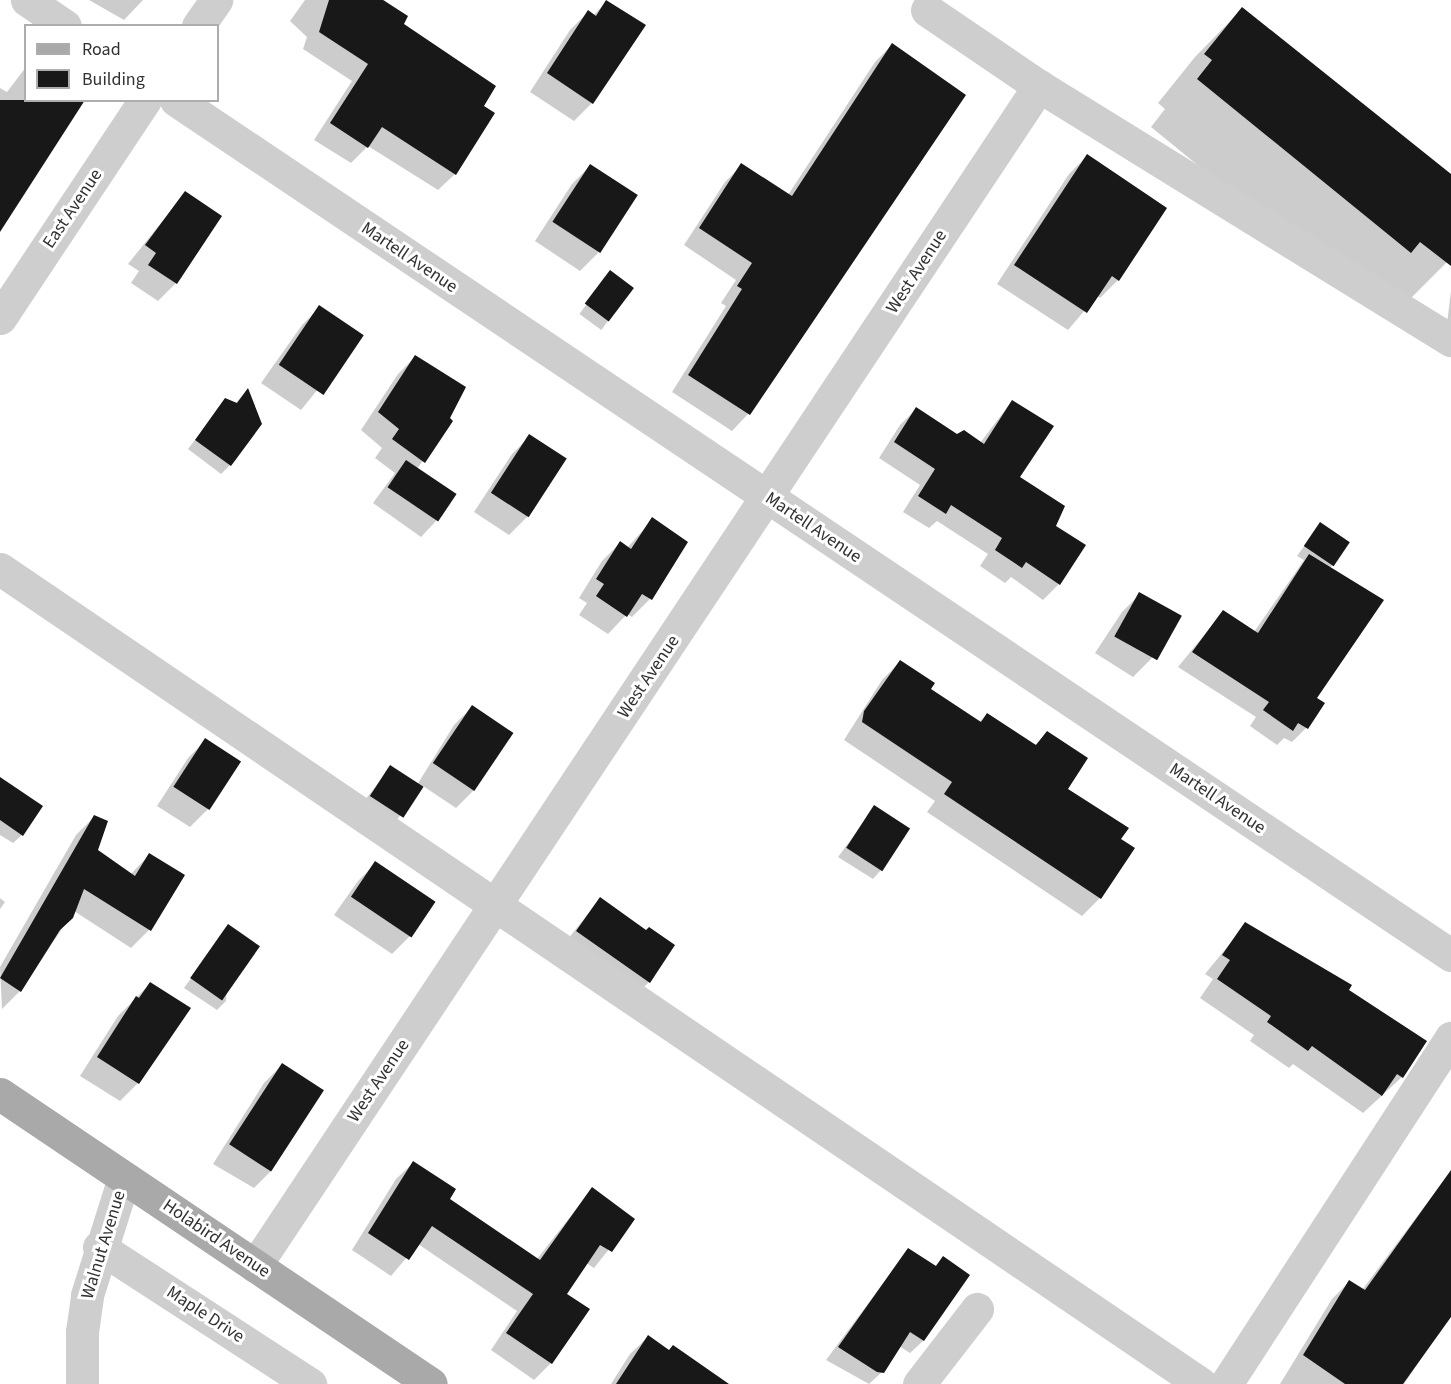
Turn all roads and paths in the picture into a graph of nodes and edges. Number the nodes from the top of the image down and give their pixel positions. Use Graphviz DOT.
graph roads {
  1 [pos="27,0"];
  2 [pos="216,0"];
  3 [pos="927,10"];
  4 [pos="62,24"];
  5 [pos="199,24"];
  6 [pos="1039,86"];
  7 [pos="144,102"];
  8 [pos="179,102"];
  9 [pos="0,318"];
  10 [pos="1451,340"];
  11 [pos="767,498"];
  12 [pos="0,569"];
  13 [pos="497,906"];
  14 [pos="1451,955"];
  15 [pos="1451,1038"];
  16 [pos="0,1094"];
  17 [pos="124,1178"];
  18 [pos="99,1247"];
  19 [pos="255,1266"];
  20 [pos="977,1310"];
  21 [pos="82,1384"];
  22 [pos="310,1384"];
  23 [pos="431,1384"];
  24 [pos="919,1384"];
  25 [pos="1201,1384"];
  26 [pos="1226,1384"];
  1 -- 4 [label="street"];
  2 -- 5 [label="street"];
  3 -- 6 [label="street"];
  6 -- 10 [label="street"];
  6 -- 11 [label="street, West Avenue"];
  7 -- 9 [label="street, East Avenue"];
  8 -- 11 [label="street, Martell Avenue"];
  11 -- 13 [label="street, West Avenue"];
  11 -- 14 [label="street, Martell Avenue"];
  12 -- 13 [label="street"];
  13 -- 19 [label="street, West Avenue"];
  13 -- 25 [label="street"];
  15 -- 26 [label="street"];
  16 -- 17 [label="main road, Holabird Avenue"];
  17 -- 18 [label="street, Walnut Avenue"];
  17 -- 19 [label="main road, Holabird Avenue"];
  18 -- 21 [label="street, Walnut Avenue"];
  18 -- 22 [label="street, Maple Drive"];
  19 -- 23 [label="main road, Holabird Avenue"];
  20 -- 24 [label="street"];
}
